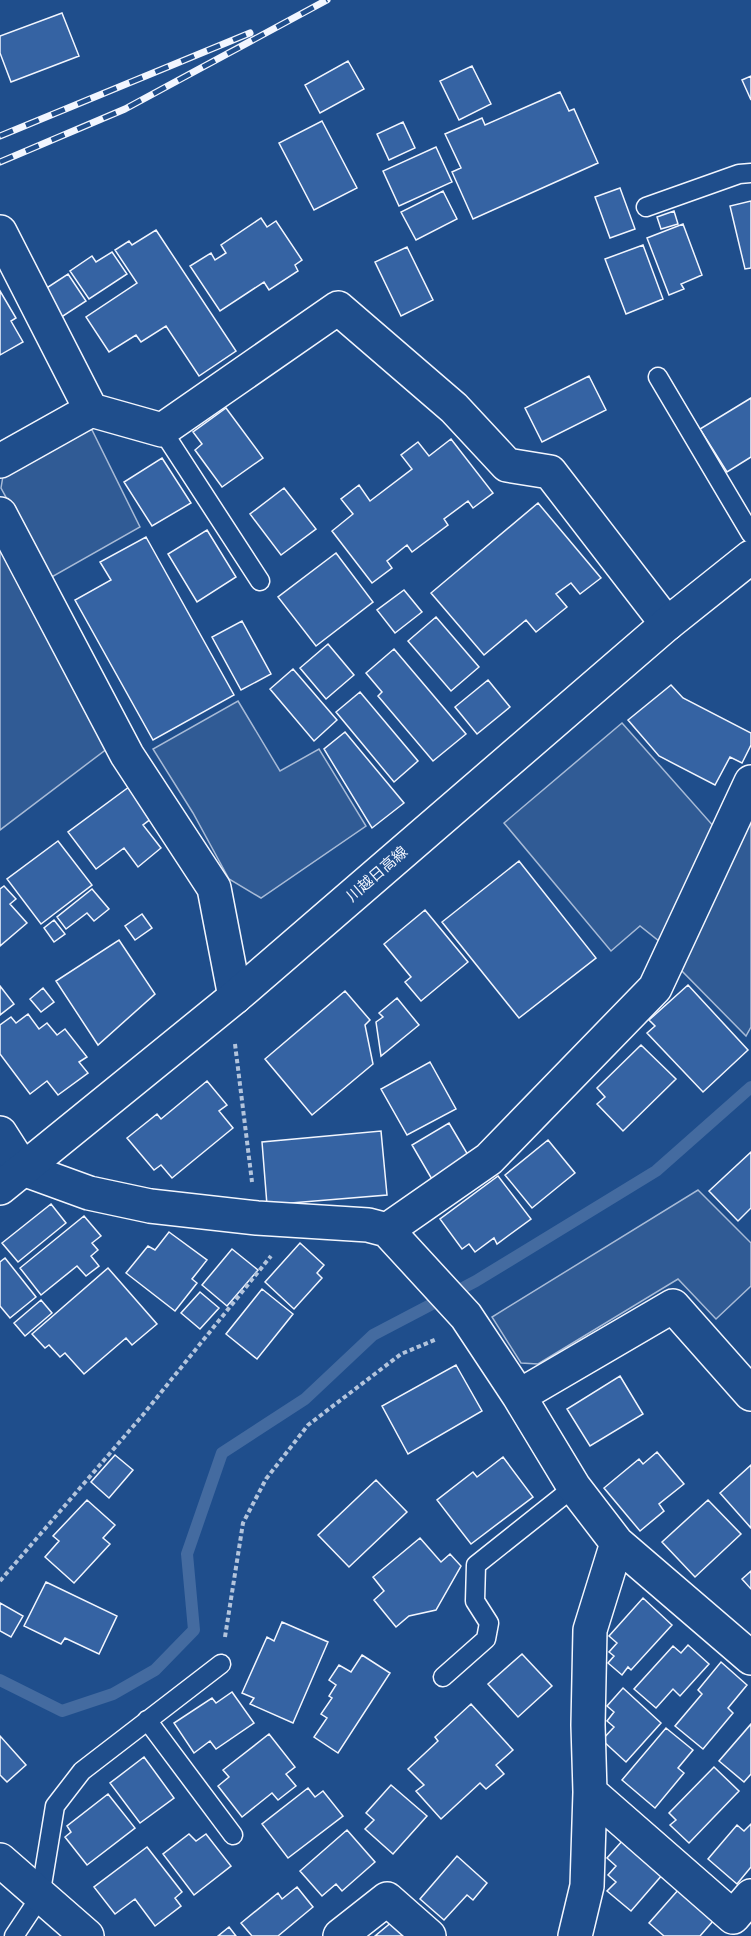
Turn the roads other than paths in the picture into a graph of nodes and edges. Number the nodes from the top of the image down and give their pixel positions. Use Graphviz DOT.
graph roads {
  1 [pos="751,173"];
  2 [pos="646,207"];
  3 [pos="0,232"];
  4 [pos="658,377"];
  5 [pos="92,410"];
  6 [pos="162,430"];
  7 [pos="0,461"];
  8 [pos="0,514"];
  9 [pos="751,534"];
  10 [pos="747,568"];
  11 [pos="260,581"];
  12 [pos="667,624"];
  13 [pos="751,782"];
  14 [pos="236,997"];
  15 [pos="0,1133"];
  16 [pos="8,1174"];
  17 [pos="387,1230"];
  18 [pos="750,1391"];
  19 [pos="519,1396"];
  20 [pos="574,1487"];
  21 [pos="617,1543"];
  22 [pos="751,1658"];
  23 [pos="221,1664"];
  24 [pos="443,1677"];
  25 [pos="147,1720"];
  26 [pos="590,1792"];
  27 [pos="233,1835"];
  28 [pos="0,1860"];
  29 [pos="751,1896"];
  30 [pos="40,1897"];
  31 [pos="14,1936"];
  32 [pos="87,1936"];
  33 [pos="340,1936"];
  34 [pos="429,1936"];
  35 [pos="575,1936"];
  1 -- 2 [label="lane"];
  3 -- 5 [label="street"];
  4 -- 9 [label="lane"];
  5 -- 6 [label="street"];
  5 -- 7 [label="street"];
  6 -- 11 [label="lane"];
  6 -- 12 [label="street"];
  8 -- 14 [label="street"];
  10 -- 12 [label="street, 川越日高線"];
  12 -- 14 [label="street, 川越日高線"];
  13 -- 17 [label="street"];
  14 -- 16 [label="street, 川越日高線"];
  15 -- 16 [label="street"];
  16 -- 17 [label="street"];
  17 -- 19 [label="street"];
  18 -- 19 [label="street"];
  19 -- 20 [label="street"];
  20 -- 21 [label="street"];
  20 -- 24 [label="lane"];
  21 -- 22 [label="street"];
  21 -- 26 [label="street"];
  23 -- 25 [label="lane"];
  25 -- 27 [label="lane"];
  25 -- 30 [label="lane"];
  26 -- 29 [label="street"];
  26 -- 35 [label="street"];
  28 -- 30 [label="street"];
  30 -- 31 [label="lane"];
  30 -- 32 [label="street"];
  33 -- 34 [label="street"];
}
